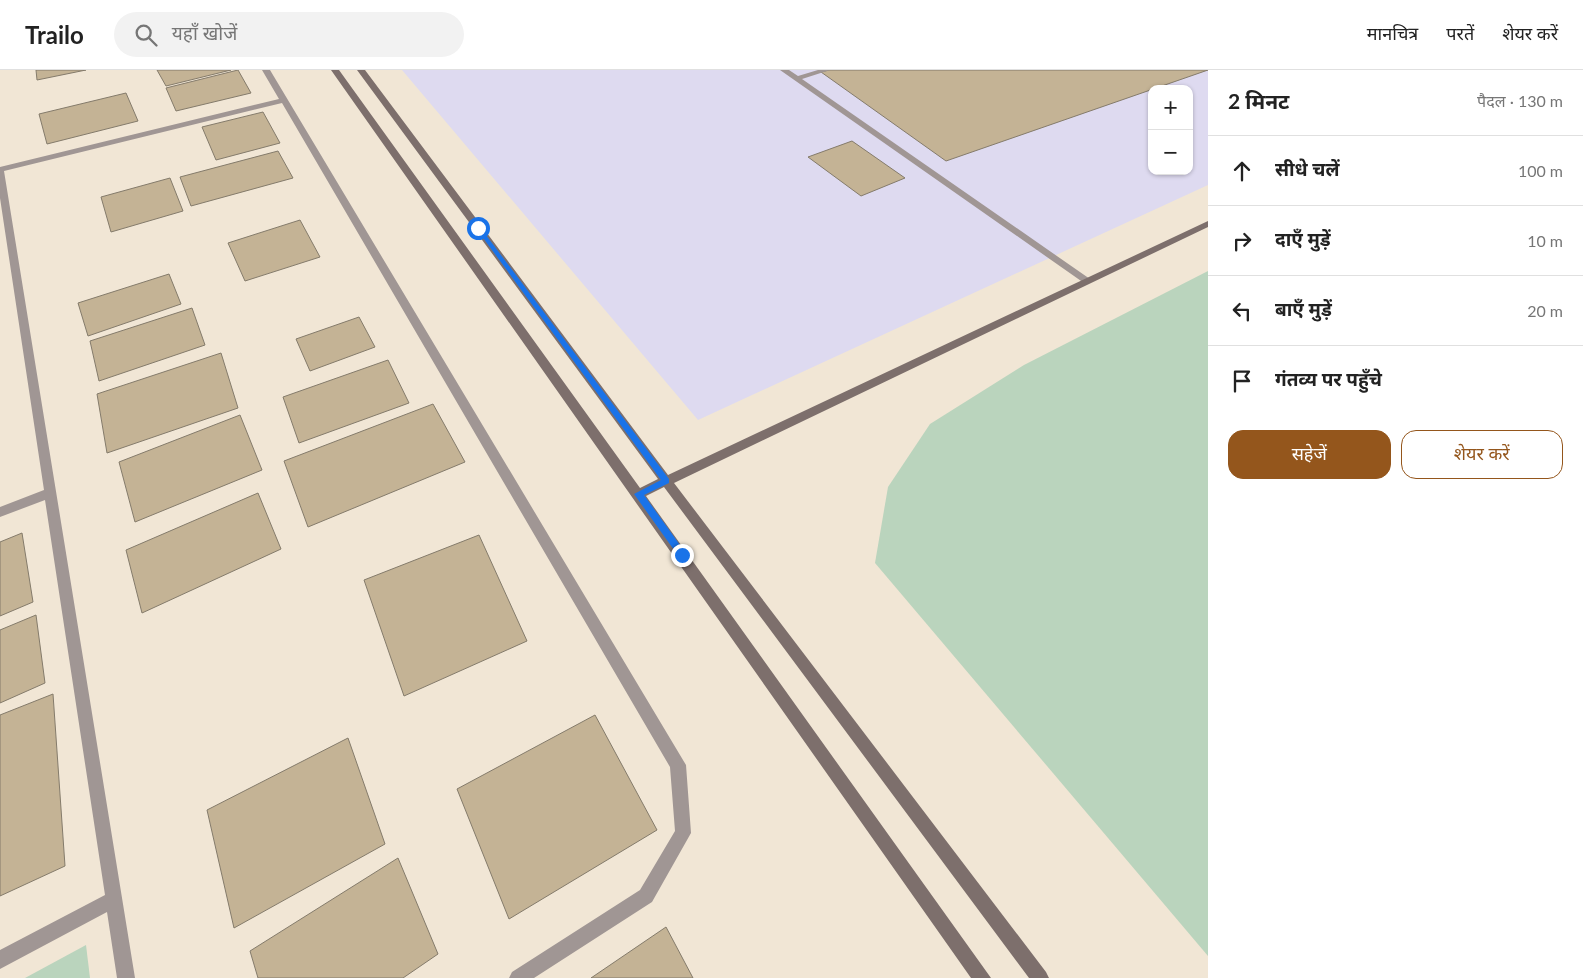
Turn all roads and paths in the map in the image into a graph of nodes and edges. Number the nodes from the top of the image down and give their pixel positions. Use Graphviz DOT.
graph roads {
  1 [pos="266,70"];
  2 [pos="335,70"];
  3 [pos="361,70"];
  4 [pos="784,70"];
  5 [pos="826,70"];
  6 [pos="796,79"];
  7 [pos="283,100"];
  8 [pos="0,170"];
  9 [pos="1208,224"];
  10 [pos="1087,281"];
  11 [pos="666,481"];
  12 [pos="50,493"];
  13 [pos="638,494"];
  14 [pos="0,512"];
  15 [pos="114,899"];
  16 [pos="0,960"];
  17 [pos="126,978"];
  18 [pos="518,978"];
  19 [pos="982,978"];
  20 [pos="1040,978"];
  1 -- 7 [label="street"];
  2 -- 13 [label="main road"];
  3 -- 11 [label="main road"];
  4 -- 6 [label="street"];
  5 -- 6 [label="street"];
  6 -- 10 [label="street"];
  7 -- 8 [label="street"];
  7 -- 18 [label="street"];
  8 -- 12 [label="street"];
  9 -- 10 [label="main road"];
  10 -- 11 [label="main road"];
  11 -- 13 [label="main road"];
  11 -- 20 [label="main road"];
  12 -- 14 [label="street"];
  12 -- 15 [label="street"];
  13 -- 19 [label="main road"];
  15 -- 16 [label="street"];
  15 -- 17 [label="street"];
}
